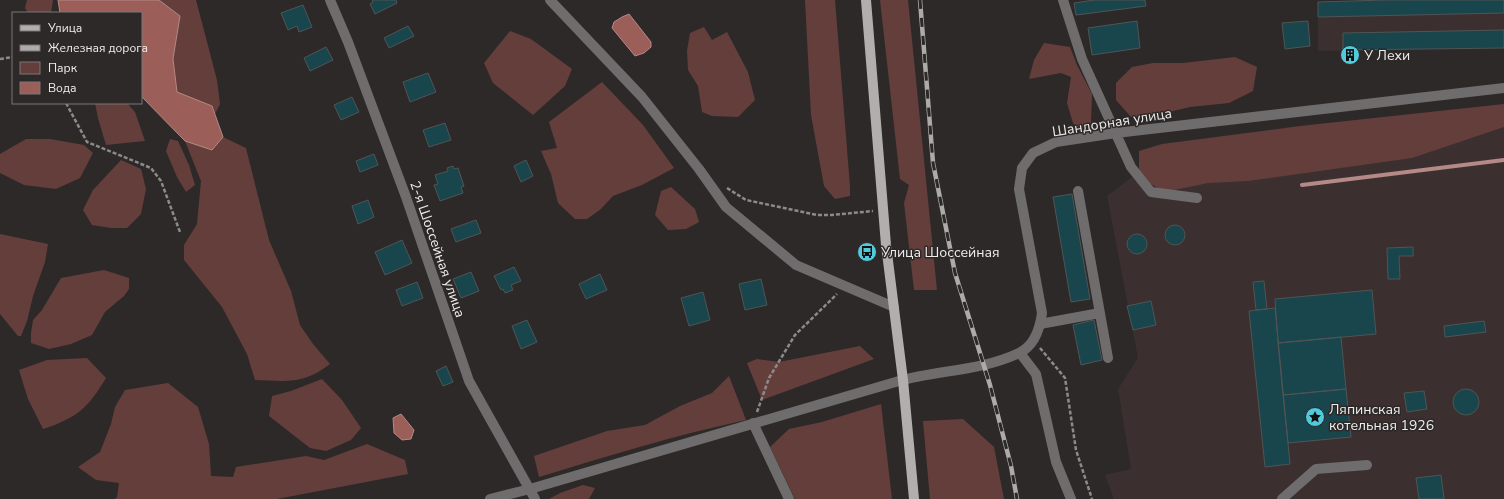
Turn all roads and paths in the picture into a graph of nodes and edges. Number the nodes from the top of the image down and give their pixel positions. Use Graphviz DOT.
graph roads {
  1 [pos="330,0"];
  2 [pos="550,0"];
  3 [pos="866,0"];
  4 [pos="1063,0"];
  5 [pos="12,57"];
  6 [pos="0,59"];
  7 [pos="1504,88"];
  8 [pos="67,104"];
  9 [pos="1116,133"];
  10 [pos="720,184"];
  11 [pos="1078,191"];
  12 [pos="1196,198"];
  13 [pos="883,210"];
  14 [pos="180,232"];
  15 [pos="844,286"];
  16 [pos="894,307"];
  17 [pos="1100,312"];
  18 [pos="1040,324"];
  19 [pos="1033,340"];
  20 [pos="1020,353"];
  21 [pos="1108,358"];
  22 [pos="903,380"];
  23 [pos="753,423"];
  24 [pos="1367,465"];
  25 [pos="530,489"];
  26 [pos="490,499"];
  27 [pos="535,499"];
  28 [pos="789,499"];
  29 [pos="914,499"];
  30 [pos="1071,499"];
  31 [pos="1092,499"];
  32 [pos="1282,499"];
  1 -- 25 [label="street, 2-я Шоссейная улица"];
  2 -- 15 [label="street"];
  3 -- 13 [label="main road"];
  4 -- 9 [label="street"];
  5 -- 6 [label="path"];
  7 -- 9 [label="street, Шандорная улица"];
  8 -- 14 [label="path"];
  9 -- 12 [label="street"];
  9 -- 18 [label="street, Шандорная улица"];
  10 -- 13 [label="path"];
  11 -- 17 [label="street"];
  13 -- 16 [label="main road"];
  15 -- 16 [label="street"];
  15 -- 23 [label="path"];
  16 -- 22 [label="main road"];
  17 -- 18 [label="street"];
  17 -- 21 [label="street"];
  18 -- 19 [label="street, Шандорная улица"];
  19 -- 20 [label="street, Шандорная улица"];
  19 -- 31 [label="path"];
  20 -- 22 [label="street, Шандорная улица"];
  20 -- 30 [label="street"];
  22 -- 23 [label="street, Шандорная улица"];
  22 -- 29 [label="main road"];
  23 -- 25 [label="street, Шандорная улица"];
  23 -- 28 [label="street"];
  24 -- 32 [label="street"];
  25 -- 26 [label="street, Шандорная улица"];
  25 -- 27 [label="street, 2-я Шоссейная улица"];
}
